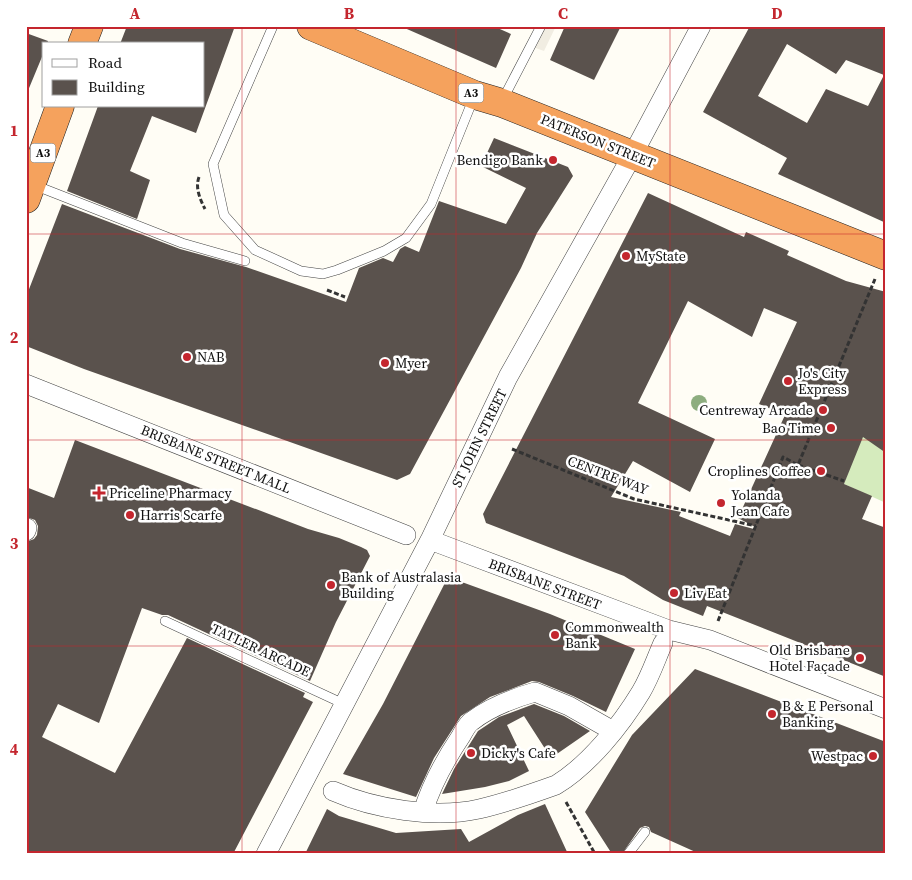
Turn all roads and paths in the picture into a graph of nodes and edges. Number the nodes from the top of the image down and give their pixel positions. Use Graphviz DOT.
graph roads {
  1 [pos="89,26"];
  2 [pos="273,26"];
  3 [pos="311,26"];
  4 [pos="541,26"];
  5 [pos="700,26"];
  6 [pos="83,42"];
  7 [pos="475,95"];
  8 [pos="502,103"];
  9 [pos="59,108"];
  10 [pos="633,154"];
  11 [pos="29,192"];
  12 [pos="885,256"];
  13 [pos="245,261"];
  14 [pos="26,384"];
  15 [pos="512,449"];
  16 [pos="798,465"];
  17 [pos="844,481"];
  18 [pos="756,526"];
  19 [pos="406,535"];
  20 [pos="430,540"];
  21 [pos="165,621"];
  22 [pos="716,626"];
  23 [pos="663,643"];
  24 [pos="344,704"];
  25 [pos="886,709"];
  26 [pos="614,731"];
  27 [pos="556,785"];
  28 [pos="333,791"];
  29 [pos="423,812"];
  30 [pos="646,832"];
  31 [pos="266,854"];
  32 [pos="595,854"];
  33 [pos="628,854"];
  1 -- 6 [label="highway"];
  2 -- 7 [label="lane"];
  3 -- 7 [label="highway, PATERSON STREET / A3"];
  4 -- 8 [label="lane"];
  5 -- 10 [label="street, ST JOHN STREET"];
  7 -- 8 [label="highway, PATERSON STREET / A3"];
  8 -- 10 [label="highway, PATERSON STREET / A3"];
  9 -- 11 [label="highway, A3"];
  10 -- 12 [label="highway, PATERSON STREET / A3"];
  10 -- 20 [label="street, ST JOHN STREET"];
  11 -- 13 [label="lane"];
  12 -- 16 [label="path"];
  14 -- 19 [label="street, BRISBANE STREET MALL"];
  15 -- 18 [label="path, CENTRE WAY"];
  16 -- 17 [label="path"];
  16 -- 18 [label="path"];
  18 -- 22 [label="path"];
  20 -- 24 [label="street, ST JOHN STREET"];
  20 -- 25 [label="street, BRISBANE STREET"];
  21 -- 24 [label="lane, TATLER ARCADE"];
  23 -- 26 [label="street"];
  24 -- 31 [label="street, ST JOHN STREET"];
  26 -- 27 [label="street"];
  26 -- 29 [label="street"];
  27 -- 29 [label="street"];
  27 -- 32 [label="path"];
  28 -- 29 [label="street"];
  30 -- 33 [label="lane"];
}
